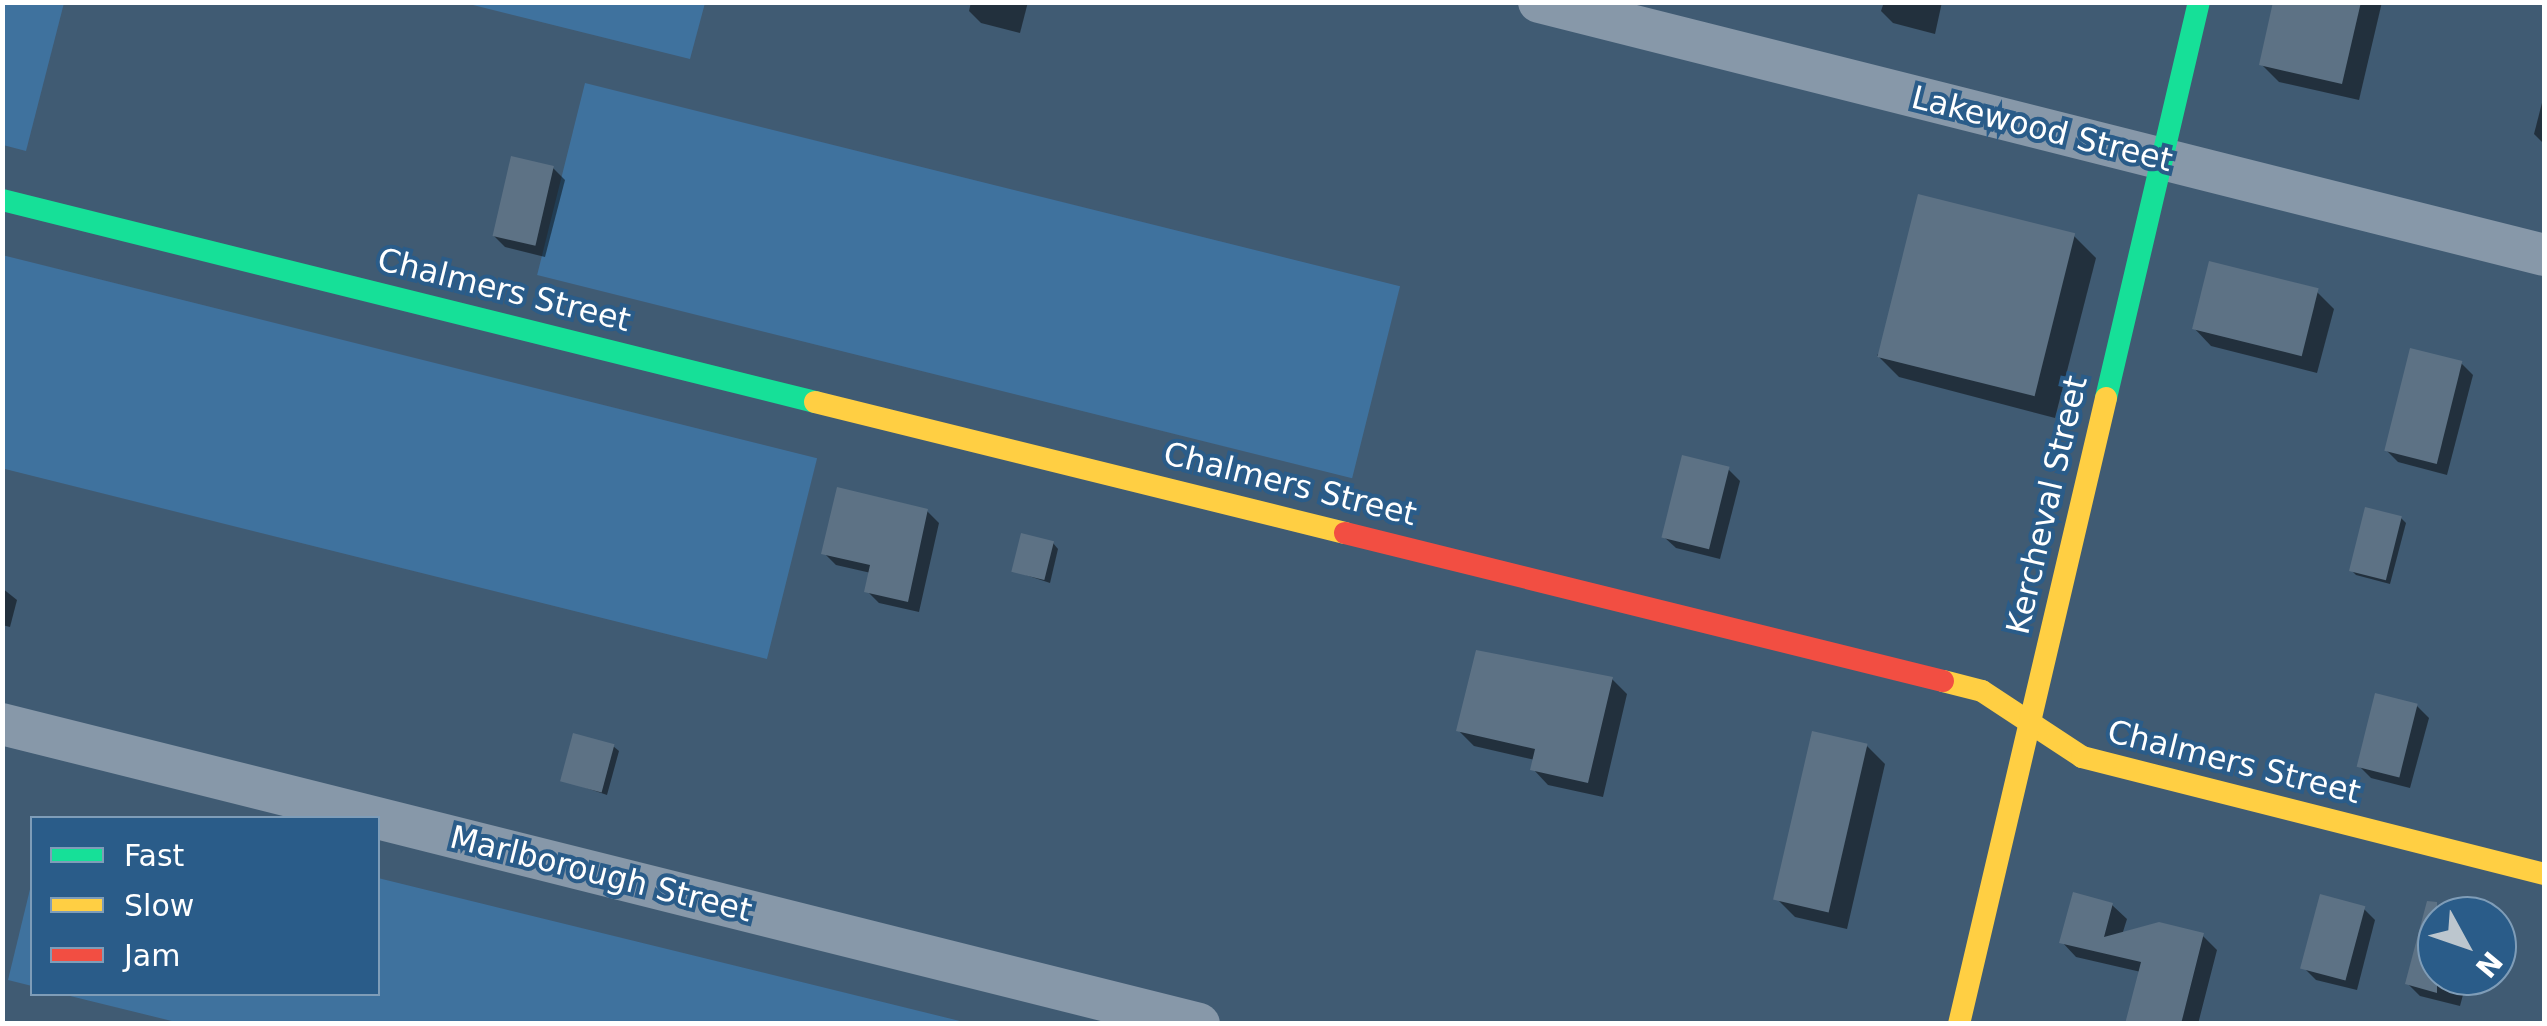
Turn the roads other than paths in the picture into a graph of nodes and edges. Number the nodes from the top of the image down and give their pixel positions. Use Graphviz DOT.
graph roads {
  1 [pos="1539,2"];
  2 [pos="2199,2"];
  3 [pos="2162,159"];
  4 [pos="2,200"];
  5 [pos="2544,255"];
  6 [pos="2,724"];
  7 [pos="2029,724"];
  8 [pos="369,816"];
  9 [pos="380,819"];
  10 [pos="2544,874"];
  11 [pos="1199,1024"];
  12 [pos="1959,1024"];
  1 -- 3 [label="street, Lakewood Street"];
  2 -- 3 [label="street, Kercheval Street"];
  3 -- 5 [label="street, Lakewood Street"];
  3 -- 7 [label="street, Kercheval Street"];
  4 -- 7 [label="street, Chalmers Street"];
  6 -- 8 [label="street, Marlborough Street"];
  7 -- 10 [label="street, Chalmers Street"];
  7 -- 12 [label="street, Kercheval Street"];
  9 -- 11 [label="street, Marlborough Street"];
}
